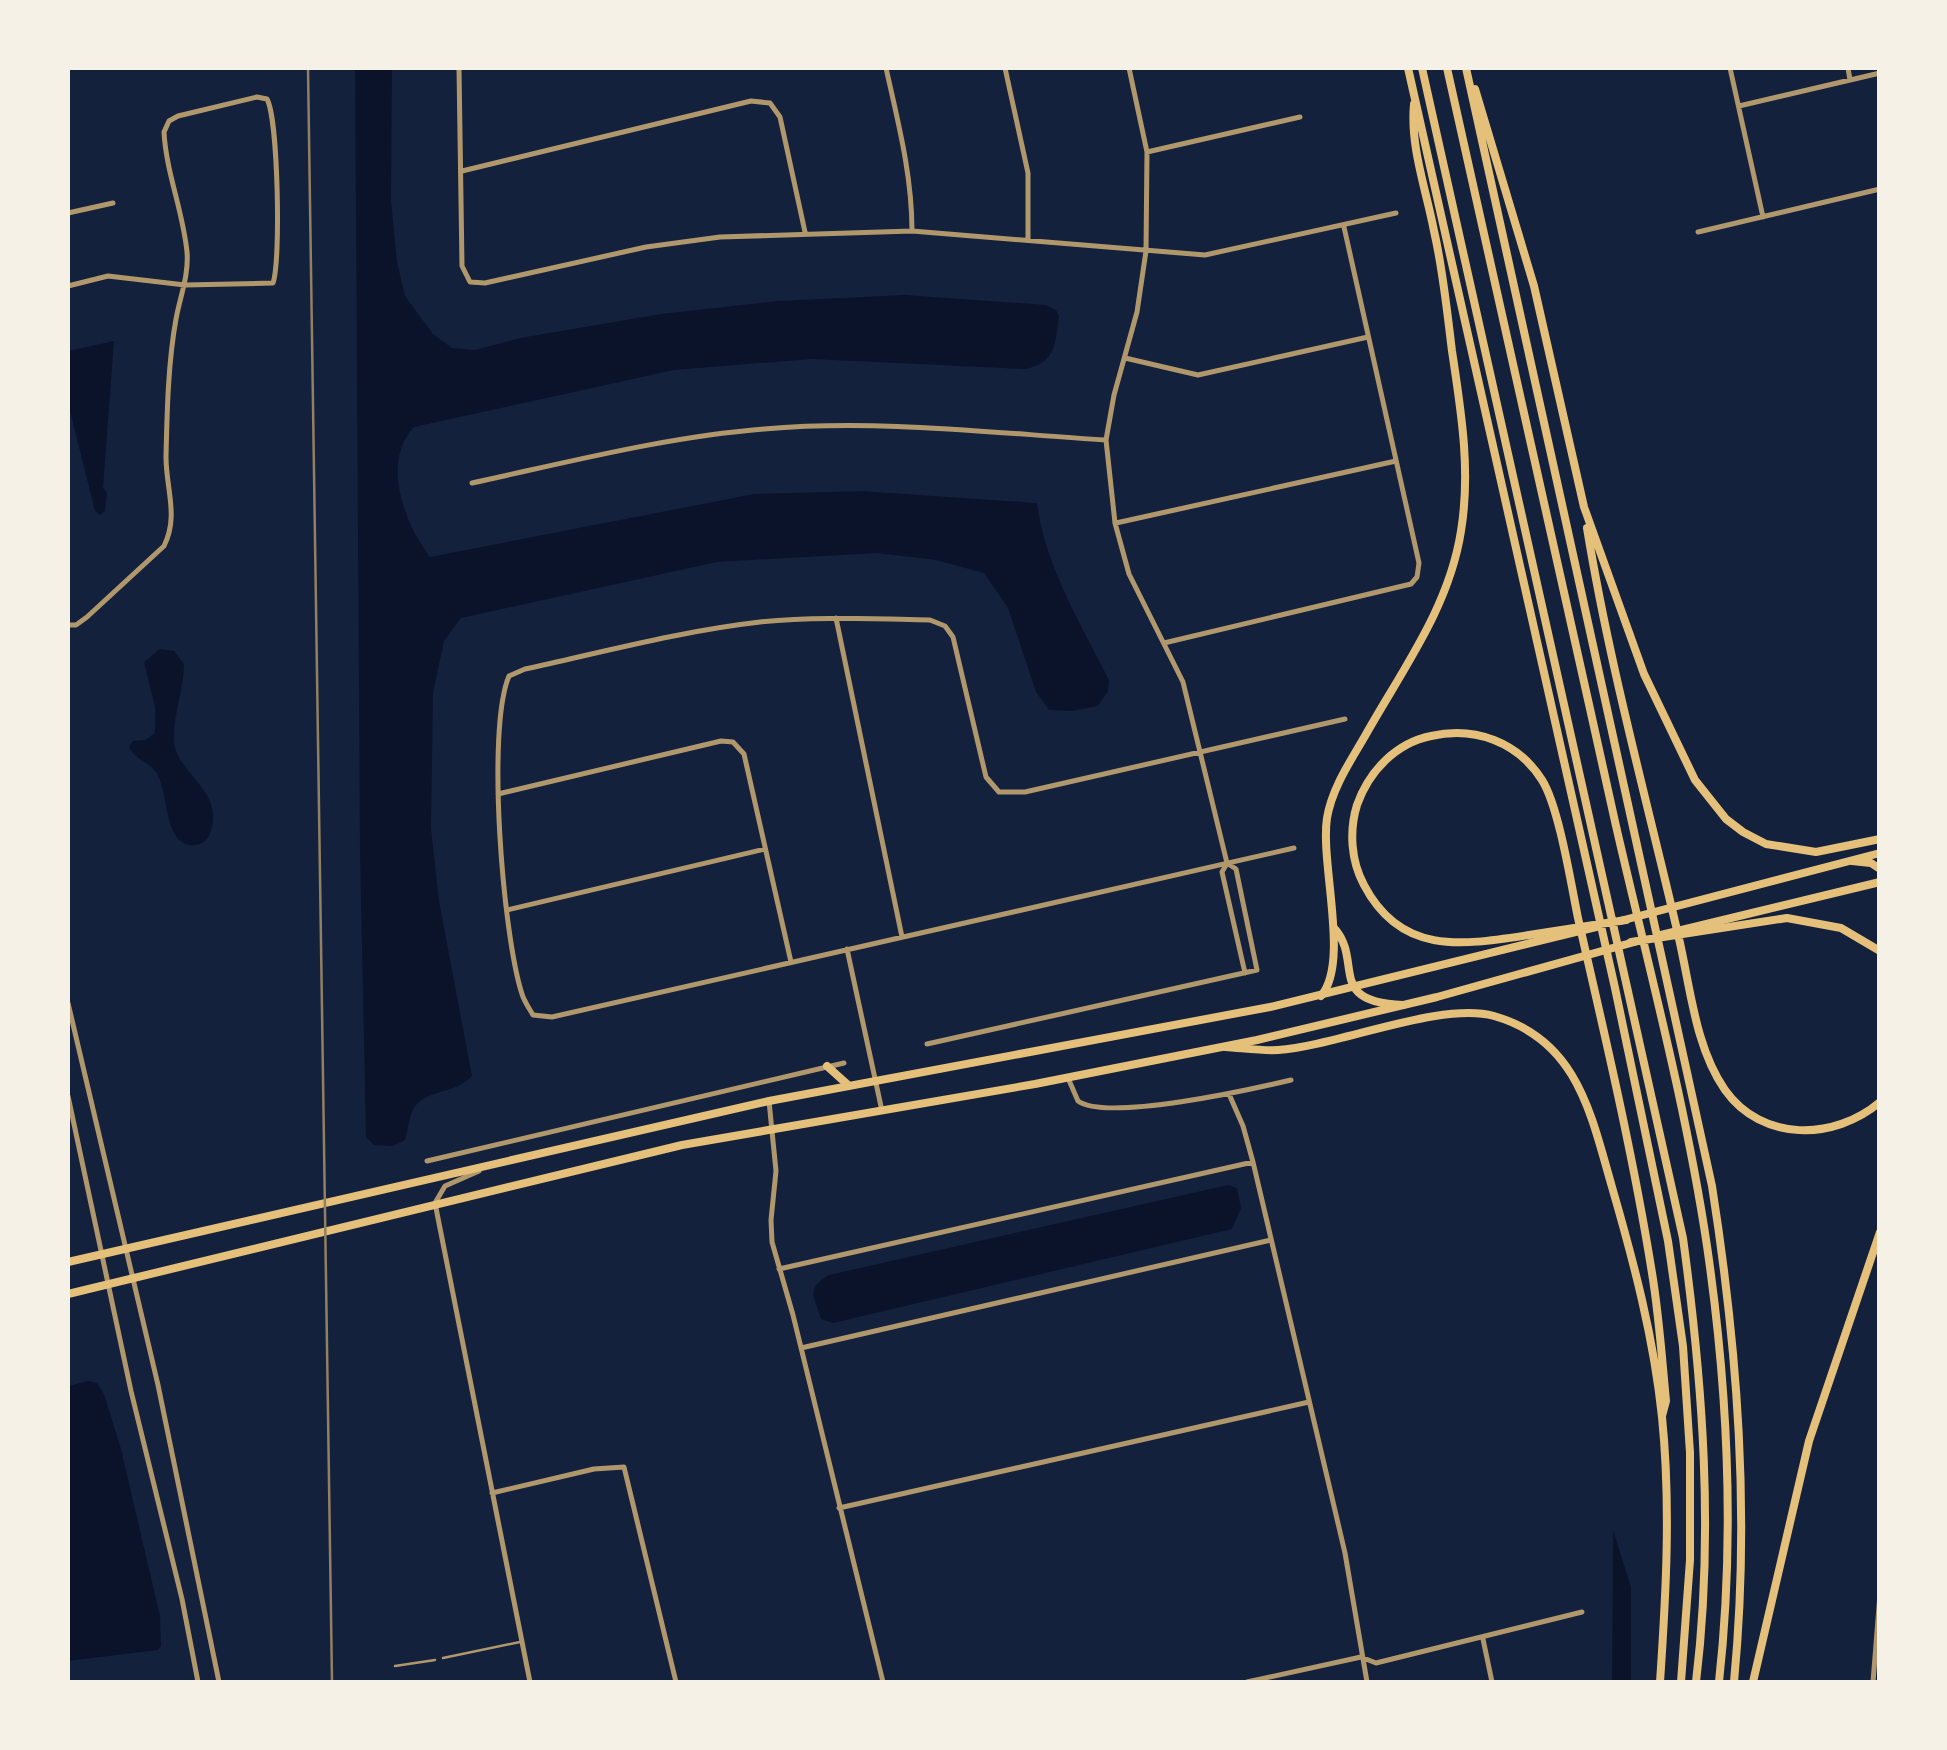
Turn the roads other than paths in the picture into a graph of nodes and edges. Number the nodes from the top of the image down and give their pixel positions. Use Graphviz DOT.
graph roads {
  1 [pos="460,68"];
  2 [pos="886,68"];
  3 [pos="1005,68"];
  4 [pos="1129,68"];
  5 [pos="1408,68"];
  6 [pos="1424,68"];
  7 [pos="1447,68"];
  8 [pos="1467,68"];
  9 [pos="1730,68"];
  10 [pos="1848,68"];
  11 [pos="1880,73"];
  12 [pos="1850,80"];
  13 [pos="1414,95"];
  14 [pos="1739,106"];
  15 [pos="1300,117"];
  16 [pos="1146,152"];
  17 [pos="461,171"];
  18 [pos="1880,189"];
  19 [pos="113,203"];
  20 [pos="68,213"];
  21 [pos="1396,213"];
  22 [pos="1763,217"];
  23 [pos="1344,226"];
  24 [pos="912,231"];
  25 [pos="805,232"];
  26 [pos="1698,232"];
  27 [pos="1028,240"];
  28 [pos="1146,251"];
  29 [pos="68,286"];
  30 [pos="185,286"];
  31 [pos="1368,337"];
  32 [pos="1125,358"];
  33 [pos="1106,440"];
  34 [pos="1396,461"];
  35 [pos="472,484"];
  36 [pos="1584,507"];
  37 [pos="1115,524"];
  38 [pos="836,618"];
  39 [pos="68,626"];
  40 [pos="1164,643"];
  41 [pos="1344,720"];
  42 [pos="1201,752"];
  43 [pos="498,794"];
  44 [pos="1880,838"];
  45 [pos="1294,848"];
  46 [pos="765,849"];
  47 [pos="1880,854"];
  48 [pos="1852,860"];
  49 [pos="1228,864"];
  50 [pos="1880,869"];
  51 [pos="1880,882"];
  52 [pos="506,910"];
  53 [pos="1626,920"];
  54 [pos="1334,928"];
  55 [pos="902,936"];
  56 [pos="1631,942"];
  57 [pos="847,949"];
  58 [pos="1880,951"];
  59 [pos="791,962"];
  60 [pos="1244,974"];
  61 [pos="1355,988"];
  62 [pos="1320,996"];
  63 [pos="68,1003"];
  64 [pos="1403,1005"];
  65 [pos="928,1044"];
  66 [pos="1225,1048"];
  67 [pos="844,1062"];
  68 [pos="828,1066"];
  69 [pos="1068,1078"];
  70 [pos="876,1080"];
  71 [pos="1292,1080"];
  72 [pos="848,1085"];
  73 [pos="1229,1094"];
  74 [pos="68,1096"];
  75 [pos="770,1101"];
  76 [pos="1880,1102"];
  77 [pos="882,1111"];
  78 [pos="773,1129"];
  79 [pos="494,1145"];
  80 [pos="427,1160"];
  81 [pos="1253,1162"];
  82 [pos="495,1165"];
  83 [pos="435,1203"];
  84 [pos="1880,1232"];
  85 [pos="1271,1240"];
  86 [pos="124,1249"];
  87 [pos="102,1254"];
  88 [pos="68,1262"];
  89 [pos="779,1269"];
  90 [pos="131,1279"];
  91 [pos="108,1284"];
  92 [pos="68,1294"];
  93 [pos="801,1348"];
  94 [pos="1309,1402"];
  95 [pos="1662,1416"];
  96 [pos="492,1492"];
  97 [pos="839,1508"];
  98 [pos="1880,1594"];
  99 [pos="1582,1612"];
  100 [pos="1483,1639"];
  101 [pos="522,1642"];
  102 [pos="443,1658"];
  103 [pos="1361,1658"];
  104 [pos="435,1660"];
  105 [pos="1877,1661"];
  106 [pos="396,1666"];
  107 [pos="198,1682"];
  108 [pos="219,1682"];
  109 [pos="530,1682"];
  110 [pos="676,1682"];
  111 [pos="883,1682"];
  112 [pos="1247,1682"];
  113 [pos="1367,1682"];
  114 [pos="1492,1682"];
  115 [pos="1660,1682"];
  116 [pos="1682,1682"];
  117 [pos="1696,1682"];
  118 [pos="1719,1682"];
  119 [pos="1734,1682"];
  120 [pos="1754,1682"];
  121 [pos="1873,1682"];
  1 -- 17 [label="street"];
  2 -- 24 [label="street"];
  3 -- 27 [label="street"];
  4 -- 16 [label="street"];
  5 -- 13 [label="main road"];
  6 -- 117 [label="main road"];
  7 -- 118 [label="main road"];
  8 -- 36 [label="main road"];
  8 -- 119 [label="main road"];
  9 -- 14 [label="street"];
  10 -- 12 [label="street"];
  11 -- 12 [label="street"];
  12 -- 14 [label="street"];
  13 -- 54 [label="main road"];
  13 -- 116 [label="main road"];
  14 -- 22 [label="street"];
  15 -- 16 [label="street"];
  16 -- 28 [label="street"];
  17 -- 25 [label="street"];
  17 -- 25 [label="street"];
  18 -- 22 [label="street"];
  19 -- 20 [label="street"];
  21 -- 23 [label="street"];
  22 -- 26 [label="street"];
  23 -- 28 [label="street"];
  23 -- 31 [label="street"];
  24 -- 25 [label="street"];
  24 -- 27 [label="street"];
  27 -- 28 [label="street"];
  28 -- 32 [label="street"];
  29 -- 30 [label="street"];
  30 -- 30 [label="street"];
  30 -- 39 [label="street"];
  31 -- 32 [label="street"];
  31 -- 34 [label="street"];
  32 -- 33 [label="street"];
  33 -- 35 [label="street"];
  33 -- 37 [label="street"];
  34 -- 37 [label="street"];
  34 -- 40 [label="street"];
  36 -- 44 [label="main road"];
  36 -- 76 [label="main road"];
  37 -- 40 [label="street"];
  38 -- 42 [label="street"];
  38 -- 43 [label="street"];
  38 -- 55 [label="street"];
  40 -- 42 [label="street"];
  41 -- 42 [label="street"];
  42 -- 49 [label="street"];
  43 -- 46 [label="street"];
  43 -- 52 [label="street"];
  45 -- 49 [label="street"];
  46 -- 52 [label="street"];
  46 -- 59 [label="street"];
  47 -- 48 [label="main road"];
  48 -- 50 [label="main road"];
  48 -- 53 [label="main road"];
  49 -- 55 [label="street"];
  49 -- 60 [label="street"];
  49 -- 60 [label="street"];
  51 -- 56 [label="main road"];
  52 -- 59 [label="street"];
  53 -- 61 [label="main road"];
  53 -- 95 [label="main road"];
  54 -- 61 [label="main road"];
  54 -- 62 [label="main road"];
  55 -- 57 [label="street"];
  56 -- 58 [label="main road"];
  56 -- 64 [label="main road"];
  57 -- 59 [label="street"];
  57 -- 70 [label="street"];
  60 -- 65 [label="street"];
  61 -- 62 [label="main road"];
  61 -- 64 [label="main road"];
  62 -- 70 [label="main road"];
  63 -- 86 [label="street"];
  64 -- 66 [label="main road"];
  66 -- 69 [label="main road"];
  66 -- 95 [label="main road"];
  67 -- 68 [label="street"];
  68 -- 72 [label="main road"];
  68 -- 79 [label="street"];
  69 -- 73 [label="street"];
  69 -- 77 [label="main road"];
  70 -- 72 [label="main road"];
  70 -- 77 [label="street"];
  71 -- 73 [label="street"];
  72 -- 75 [label="main road"];
  73 -- 81 [label="street"];
  74 -- 87 [label="street"];
  75 -- 78 [label="street"];
  75 -- 82 [label="main road"];
  77 -- 78 [label="main road"];
  78 -- 83 [label="main road"];
  78 -- 89 [label="street"];
  79 -- 80 [label="street"];
  79 -- 82 [label="street"];
  81 -- 85 [label="street"];
  81 -- 89 [label="street"];
  82 -- 83 [label="street"];
  82 -- 86 [label="main road"];
  83 -- 90 [label="main road"];
  83 -- 96 [label="street"];
  84 -- 120 [label="main road"];
  85 -- 93 [label="street"];
  85 -- 94 [label="street"];
  86 -- 87 [label="main road"];
  86 -- 90 [label="street"];
  87 -- 88 [label="main road"];
  87 -- 91 [label="street"];
  89 -- 93 [label="street"];
  90 -- 91 [label="main road"];
  90 -- 108 [label="street"];
  91 -- 92 [label="main road"];
  91 -- 107 [label="street"];
  93 -- 97 [label="street"];
  94 -- 97 [label="street"];
  94 -- 103 [label="street"];
  95 -- 115 [label="main road"];
  96 -- 101 [label="street"];
  96 -- 110 [label="street"];
  97 -- 111 [label="street"];
  98 -- 105 [label="street"];
  99 -- 100 [label="street"];
  100 -- 103 [label="street"];
  100 -- 114 [label="street"];
  101 -- 102 [label="lane"];
  101 -- 109 [label="street"];
  103 -- 112 [label="street"];
  103 -- 113 [label="street"];
  104 -- 106 [label="lane"];
  105 -- 121 [label="street"];
}
